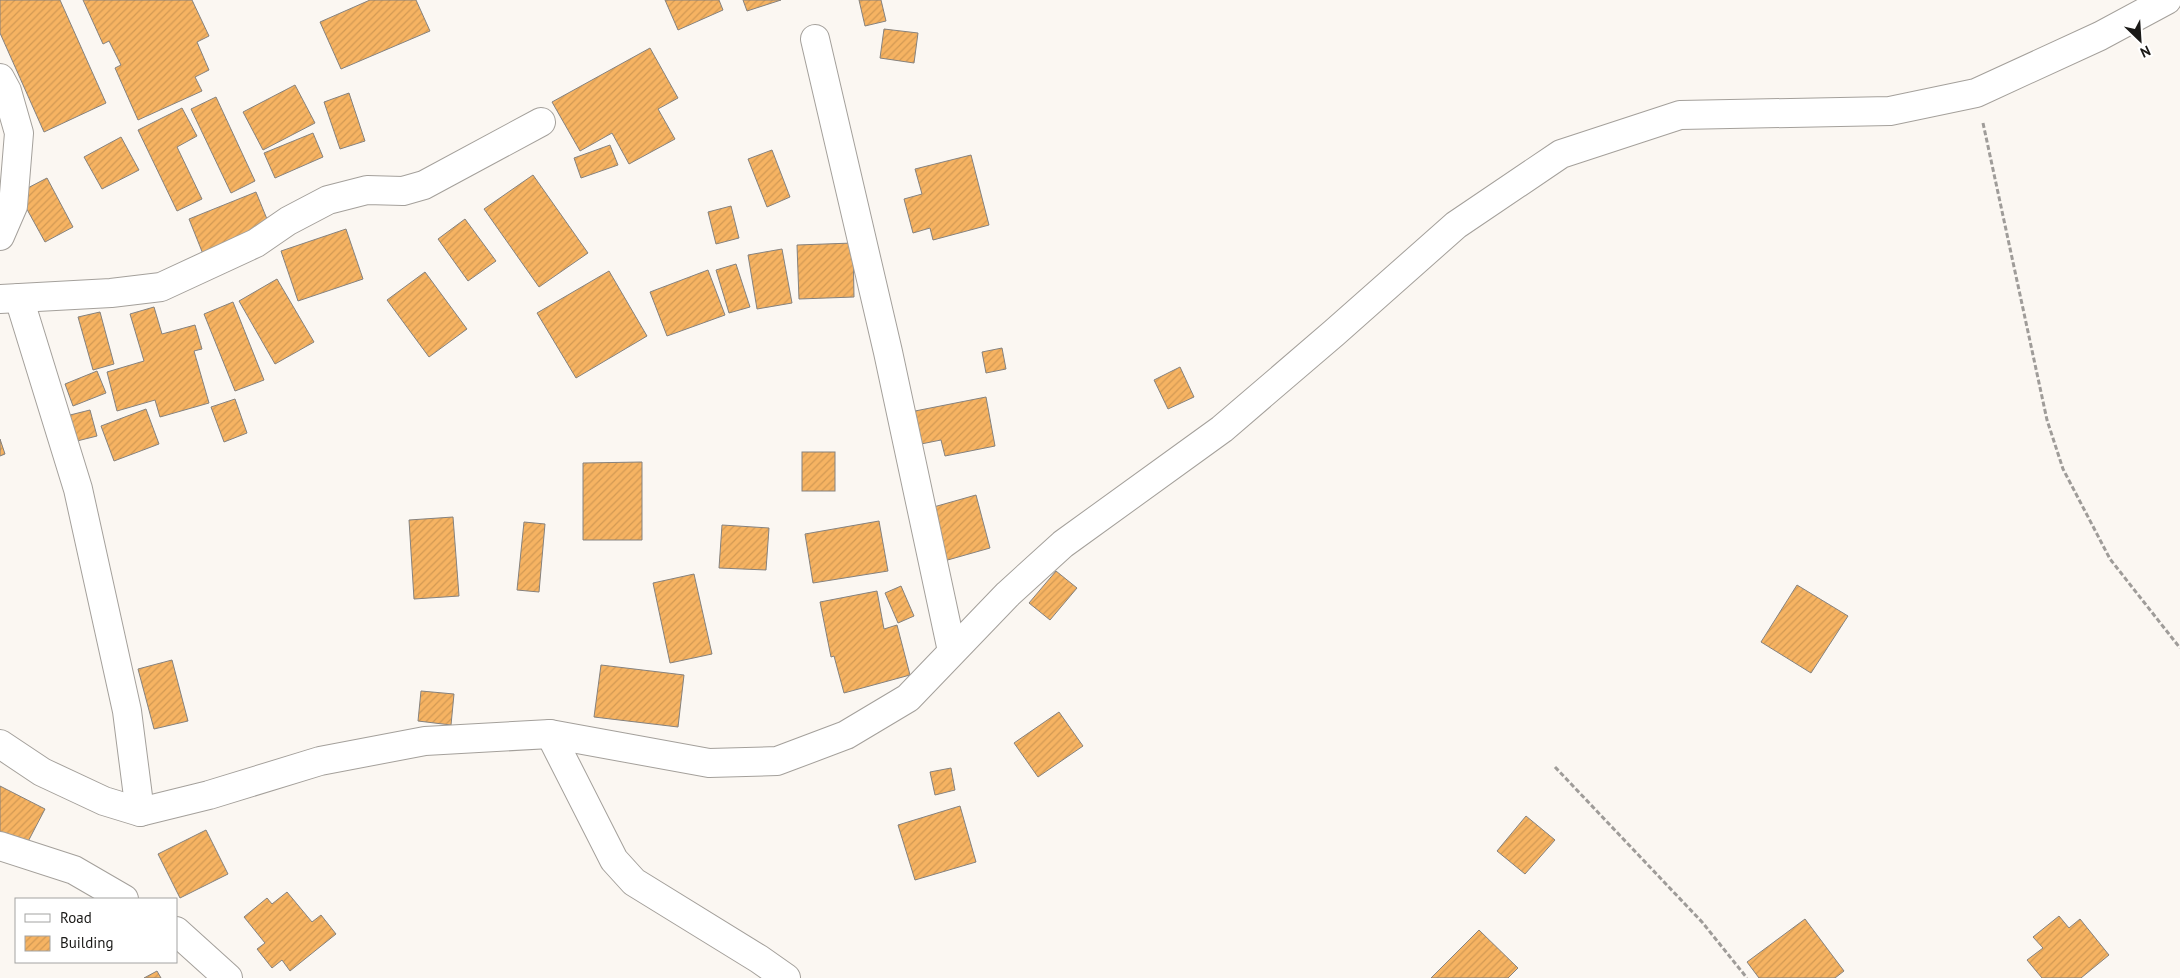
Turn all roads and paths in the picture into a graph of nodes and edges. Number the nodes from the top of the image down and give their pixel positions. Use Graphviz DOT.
graph roads {
  1 [pos="2167,0"];
  2 [pos="816,39"];
  3 [pos="0,78"];
  4 [pos="1976,94"];
  5 [pos="541,122"];
  6 [pos="0,236"];
  7 [pos="9,299"];
  8 [pos="2180,648"];
  9 [pos="952,651"];
  10 [pos="550,734"];
  11 [pos="0,744"];
  12 [pos="1555,767"];
  13 [pos="140,812"];
  14 [pos="0,846"];
  15 [pos="122,898"];
  16 [pos="178,933"];
  17 [pos="228,978"];
  18 [pos="786,978"];
  19 [pos="1747,978"];
  1 -- 4 [label="street"];
  2 -- 9 [label="street"];
  3 -- 6 [label="street"];
  4 -- 8 [label="path"];
  4 -- 9 [label="street"];
  5 -- 7 [label="street"];
  7 -- 13 [label="street"];
  9 -- 10 [label="street"];
  10 -- 13 [label="street"];
  10 -- 18 [label="street"];
  11 -- 13 [label="street"];
  12 -- 19 [label="path"];
  14 -- 15 [label="street"];
  16 -- 17 [label="street"];
}
